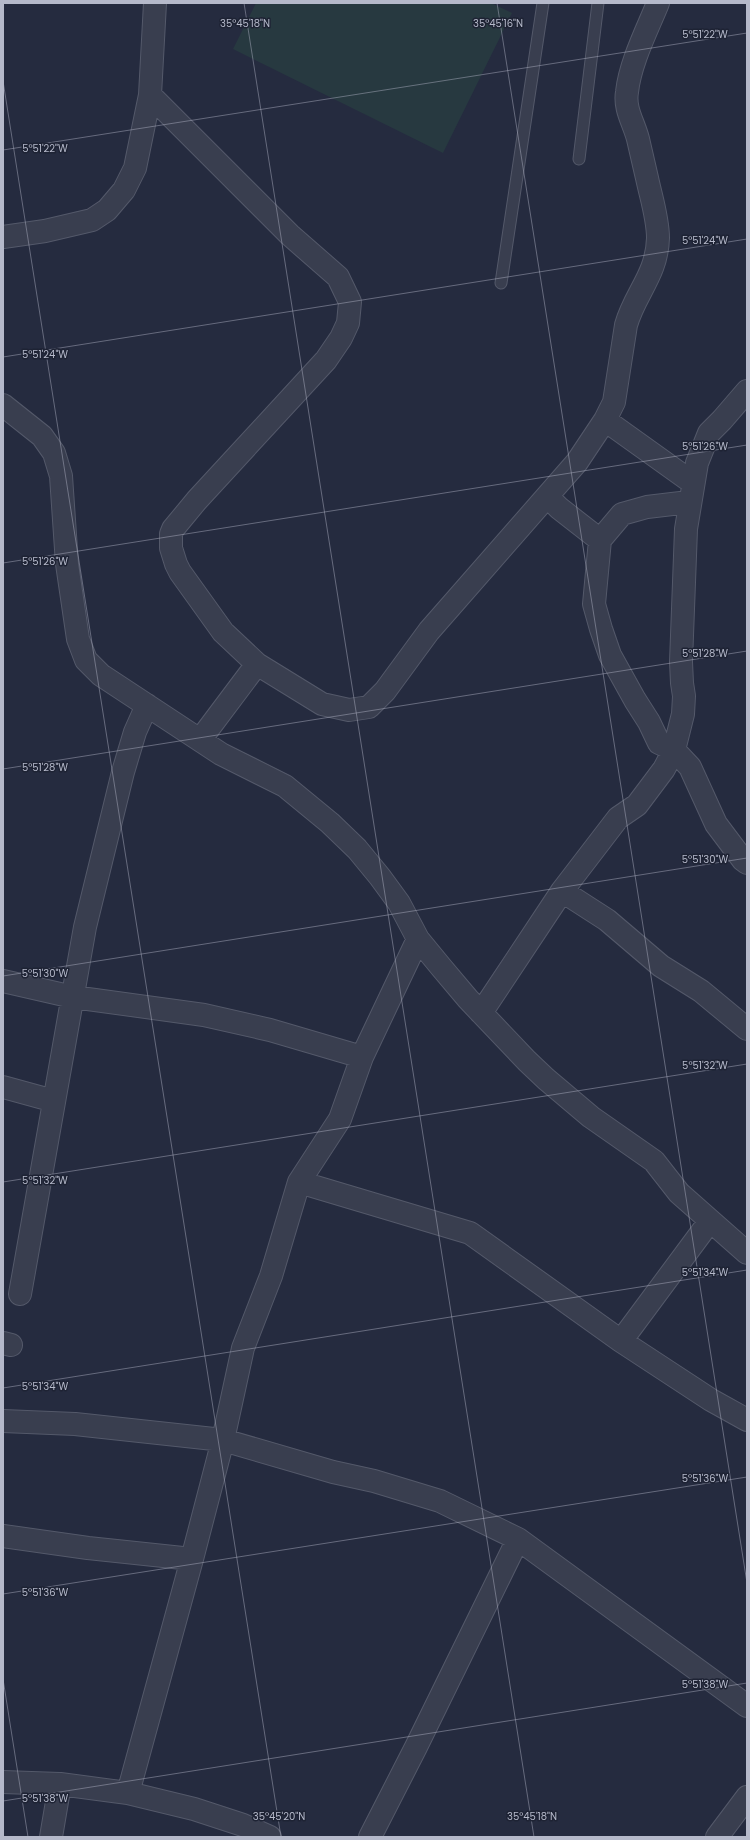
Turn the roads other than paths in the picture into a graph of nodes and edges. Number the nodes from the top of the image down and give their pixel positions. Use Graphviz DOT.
graph roads {
  1 [pos="543,3"];
  2 [pos="598,3"];
  3 [pos="658,3"];
  4 [pos="153,4"];
  5 [pos="150,95"];
  6 [pos="579,159"];
  7 [pos="3,237"];
  8 [pos="501,283"];
  9 [pos="747,391"];
  10 [pos="3,405"];
  11 [pos="605,420"];
  12 [pos="691,492"];
  13 [pos="548,497"];
  14 [pos="600,540"];
  15 [pos="257,664"];
  16 [pos="147,705"];
  17 [pos="200,740"];
  18 [pos="674,750"];
  19 [pos="747,863"];
  20 [pos="562,891"];
  21 [pos="418,939"];
  22 [pos="3,981"];
  23 [pos="73,997"];
  24 [pos="481,1013"];
  25 [pos="747,1029"];
  26 [pos="362,1057"];
  27 [pos="3,1087"];
  28 [pos="54,1101"];
  29 [pos="299,1182"];
  30 [pos="710,1221"];
  31 [pos="747,1252"];
  32 [pos="20,1294"];
  33 [pos="620,1341"];
  34 [pos="747,1420"];
  35 [pos="3,1421"];
  36 [pos="223,1440"];
  37 [pos="3,1536"];
  38 [pos="518,1539"];
  39 [pos="192,1559"];
  40 [pos="747,1706"];
  41 [pos="3,1782"];
  42 [pos="60,1784"];
  43 [pos="128,1793"];
  44 [pos="747,1797"];
  45 [pos="51,1837"];
  46 [pos="270,1837"];
  47 [pos="370,1837"];
  48 [pos="717,1837"];
  1 -- 8 [label="lane"];
  2 -- 6 [label="lane"];
  3 -- 11 [label="street"];
  4 -- 5 [label="street"];
  5 -- 7 [label="street"];
  5 -- 15 [label="street"];
  9 -- 12 [label="street"];
  10 -- 16 [label="street"];
  11 -- 12 [label="street"];
  11 -- 13 [label="street"];
  12 -- 14 [label="street"];
  12 -- 18 [label="street"];
  13 -- 14 [label="street"];
  13 -- 15 [label="street"];
  14 -- 18 [label="street"];
  15 -- 17 [label="street"];
  16 -- 17 [label="street"];
  16 -- 23 [label="street"];
  17 -- 21 [label="street"];
  18 -- 19 [label="street"];
  18 -- 20 [label="street"];
  20 -- 24 [label="street"];
  20 -- 25 [label="street"];
  21 -- 24 [label="street"];
  21 -- 26 [label="street"];
  22 -- 23 [label="street"];
  23 -- 26 [label="street"];
  23 -- 28 [label="street"];
  24 -- 30 [label="street"];
  26 -- 29 [label="street"];
  27 -- 28 [label="street"];
  28 -- 32 [label="street"];
  29 -- 33 [label="street"];
  29 -- 36 [label="street"];
  30 -- 31 [label="street"];
  30 -- 33 [label="street"];
  33 -- 34 [label="street"];
  35 -- 36 [label="street"];
  36 -- 38 [label="street"];
  36 -- 39 [label="street"];
  37 -- 39 [label="street"];
  38 -- 40 [label="street"];
  38 -- 47 [label="street"];
  39 -- 43 [label="street"];
  41 -- 42 [label="street"];
  42 -- 43 [label="street"];
  42 -- 45 [label="street"];
  43 -- 46 [label="street"];
  44 -- 48 [label="street"];
}
